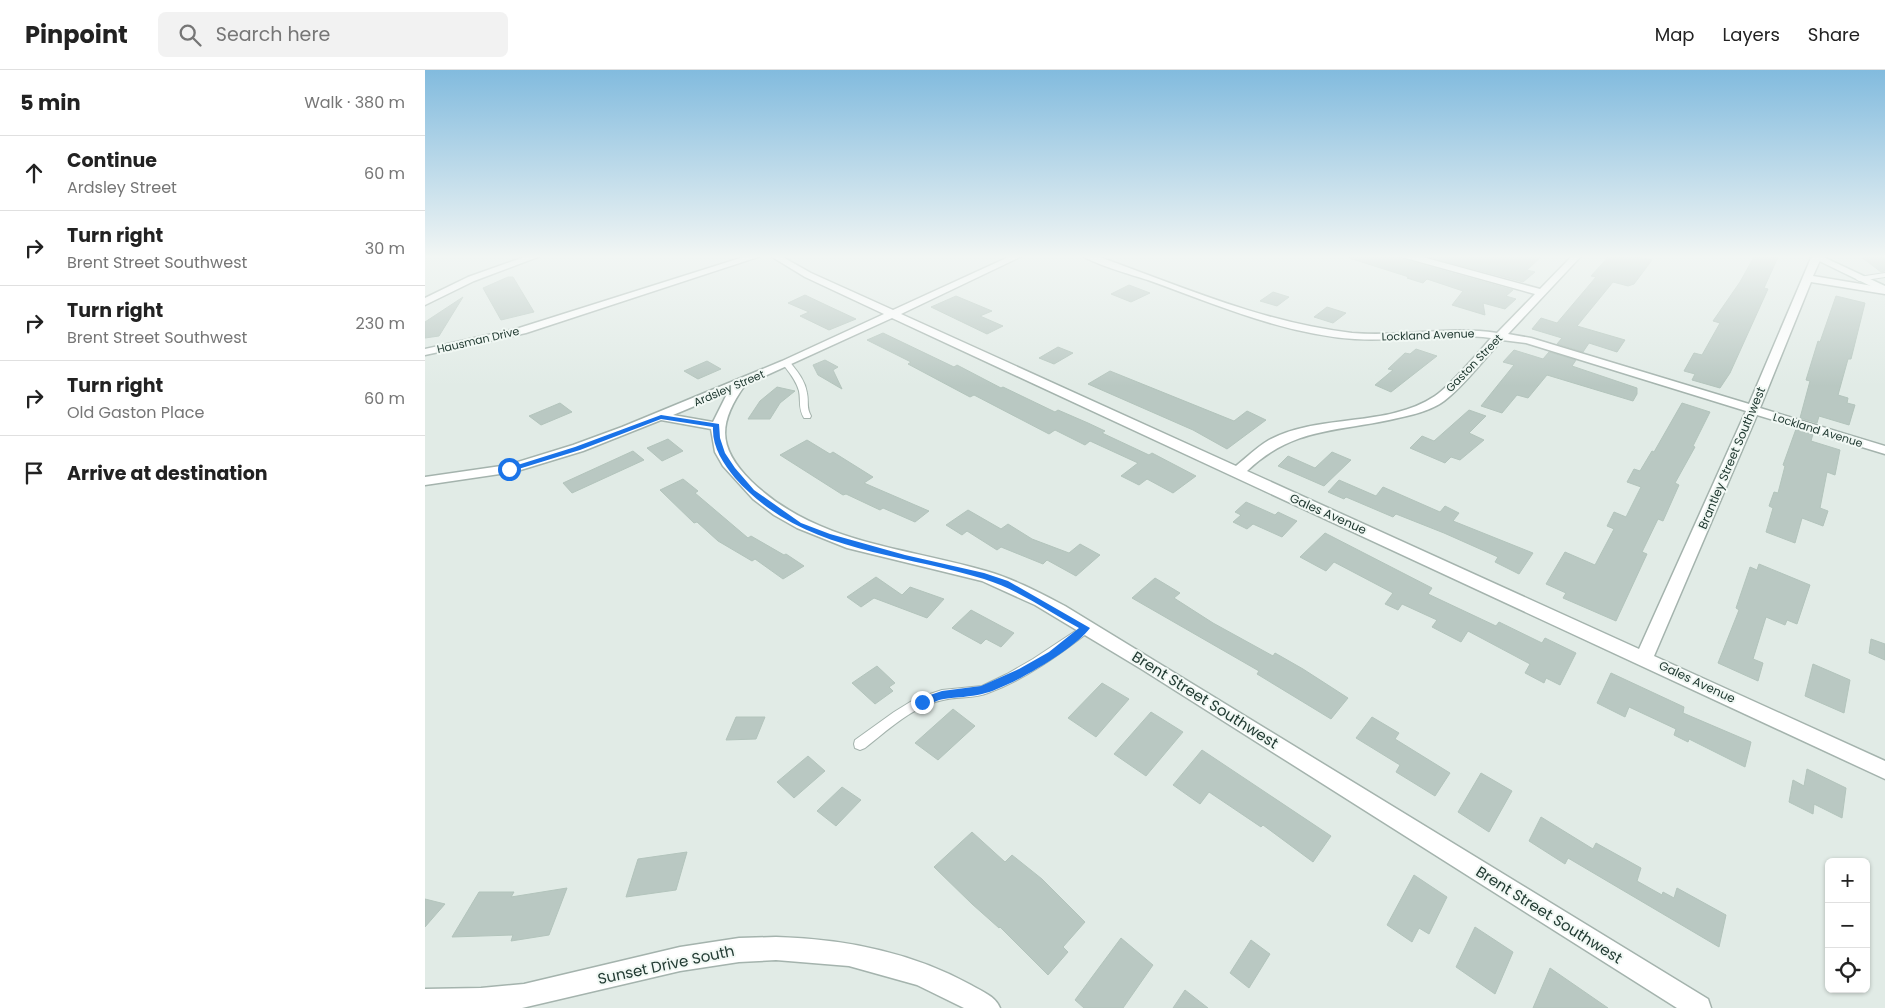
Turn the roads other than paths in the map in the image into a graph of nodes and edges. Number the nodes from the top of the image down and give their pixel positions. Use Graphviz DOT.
graph roads {
  1 [pos="622,299"];
  2 [pos="862,299"];
  3 [pos="924,299"];
  4 [pos="1209,299"];
  5 [pos="1537,299"];
  6 [pos="1799,299"];
  7 [pos="893,313"];
  8 [pos="1500,335"];
  9 [pos="425,352"];
  10 [pos="786,363"];
  11 [pos="739,383"];
  12 [pos="1753,410"];
  13 [pos="807,416"];
  14 [pos="661,417"];
  15 [pos="717,426"];
  16 [pos="1885,450"];
  17 [pos="1237,472"];
  18 [pos="425,481"];
  19 [pos="1086,628"];
  20 [pos="1644,658"];
  21 [pos="860,744"];
  22 [pos="1885,770"];
  23 [pos="425,1001"];
  24 [pos="988,1008"];
  25 [pos="1699,1008"];
  1 -- 9 [label="street, Hausman Drive"];
  2 -- 7 [label="street, Gales Avenue"];
  3 -- 7 [label="street, Ardsley Street"];
  4 -- 8 [label="street, Lockland Avenue"];
  5 -- 8 [label="street, Gaston Street"];
  6 -- 12 [label="street, Brantley Street Southwest"];
  7 -- 10 [label="street, Ardsley Street"];
  7 -- 17 [label="street, Gales Avenue"];
  8 -- 12 [label="street, Lockland Avenue"];
  8 -- 17 [label="street, Gaston Street"];
  10 -- 11 [label="street, Ardsley Street"];
  10 -- 13 [label="lane"];
  11 -- 14 [label="street, Ardsley Street"];
  11 -- 15 [label="street, Brent Street Southwest"];
  12 -- 16 [label="street, Lockland Avenue"];
  12 -- 20 [label="street, Brantley Street Southwest"];
  14 -- 15 [label="street"];
  14 -- 18 [label="street, Ardsley Street"];
  15 -- 19 [label="street, Brent Street Southwest"];
  17 -- 20 [label="street, Gales Avenue"];
  19 -- 21 [label="lane"];
  19 -- 25 [label="street, Brent Street Southwest"];
  20 -- 22 [label="street, Gales Avenue"];
  23 -- 24 [label="street, Sunset Drive South"];
}
